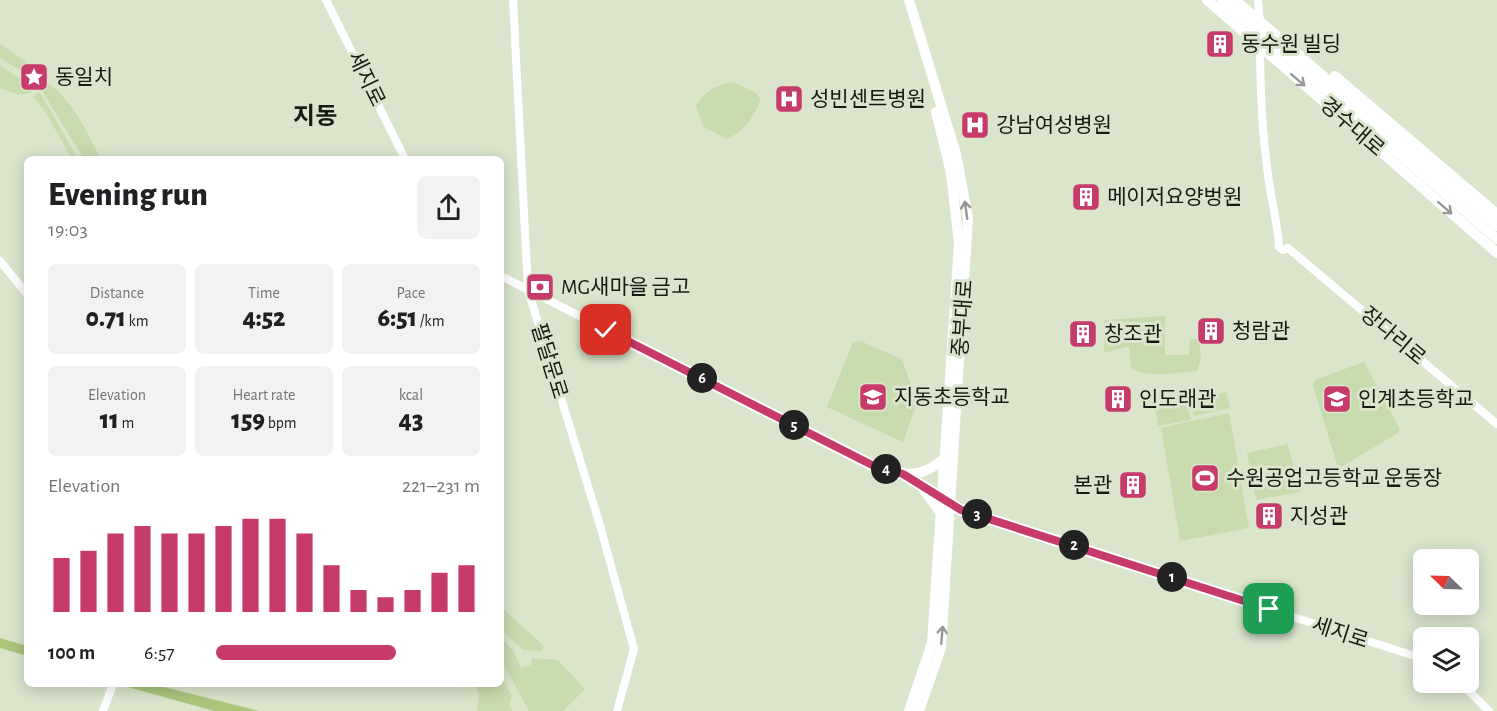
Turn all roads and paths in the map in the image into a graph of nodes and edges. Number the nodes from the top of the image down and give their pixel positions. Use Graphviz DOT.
graph roads {
  1 [pos="327,0"];
  2 [pos="513,0"];
  3 [pos="901,0"];
  4 [pos="909,0"];
  5 [pos="1206,0"];
  6 [pos="1221,0"];
  7 [pos="1235,0"];
  8 [pos="1246,0"];
  9 [pos="1259,6"];
  10 [pos="1260,47"];
  11 [pos="404,156"];
  12 [pos="1497,214"];
  13 [pos="1497,226"];
  14 [pos="1497,239"];
  15 [pos="1497,253"];
  16 [pos="0,261"];
  17 [pos="504,278"];
  18 [pos="24,290"];
  19 [pos="528,290"];
  20 [pos="1497,424"];
  21 [pos="945,458"];
  22 [pos="903,474"];
  23 [pos="918,482"];
  24 [pos="946,499"];
  25 [pos="942,514"];
  26 [pos="1413,655"];
  27 [pos="112,687"];
  28 [pos="1471,693"];
  29 [pos="103,711"];
  30 [pos="617,711"];
  31 [pos="909,711"];
  32 [pos="919,711"];
  33 [pos="1490,711"];
  1 -- 11 [label="street, 세지로"];
  2 -- 19 [label="street, 팔달문로"];
  3 -- 21 [label="main road, 중부대로"];
  24 -- 4 [label="main road, 중부대로, one-way"];
  5 -- 10 [label="main road, 경수대로"];
  6 -- 14 [label="main road"];
  7 -- 13 [label="main road"];
  8 -- 9 [label="main road, 경수대로"];
  9 -- 10 [label="street"];
  9 -- 12 [label="main road, 경수대로"];
  10 -- 15 [label="main road, 경수대로, one-way"];
  10 -- 20 [label="street, 장다리로"];
  16 -- 18 [label="street"];
  17 -- 19 [label="street, 세지로"];
  19 -- 22 [label="street, 세지로"];
  19 -- 30 [label="street, 팔달문로"];
  21 -- 22 [label="main road"];
  21 -- 24 [label="main road, 중부대로"];
  22 -- 23 [label="street, 세지로"];
  23 -- 24 [label="street, 세지로"];
  23 -- 25 [label="main road"];
  24 -- 25 [label="main road, 중부대로"];
  24 -- 26 [label="street, 세지로"];
  32 -- 24 [label="main road, 중부대로, one-way"];
  25 -- 31 [label="main road, 중부대로"];
  27 -- 29 [label="street"];
  28 -- 33 [label="street"];
}
